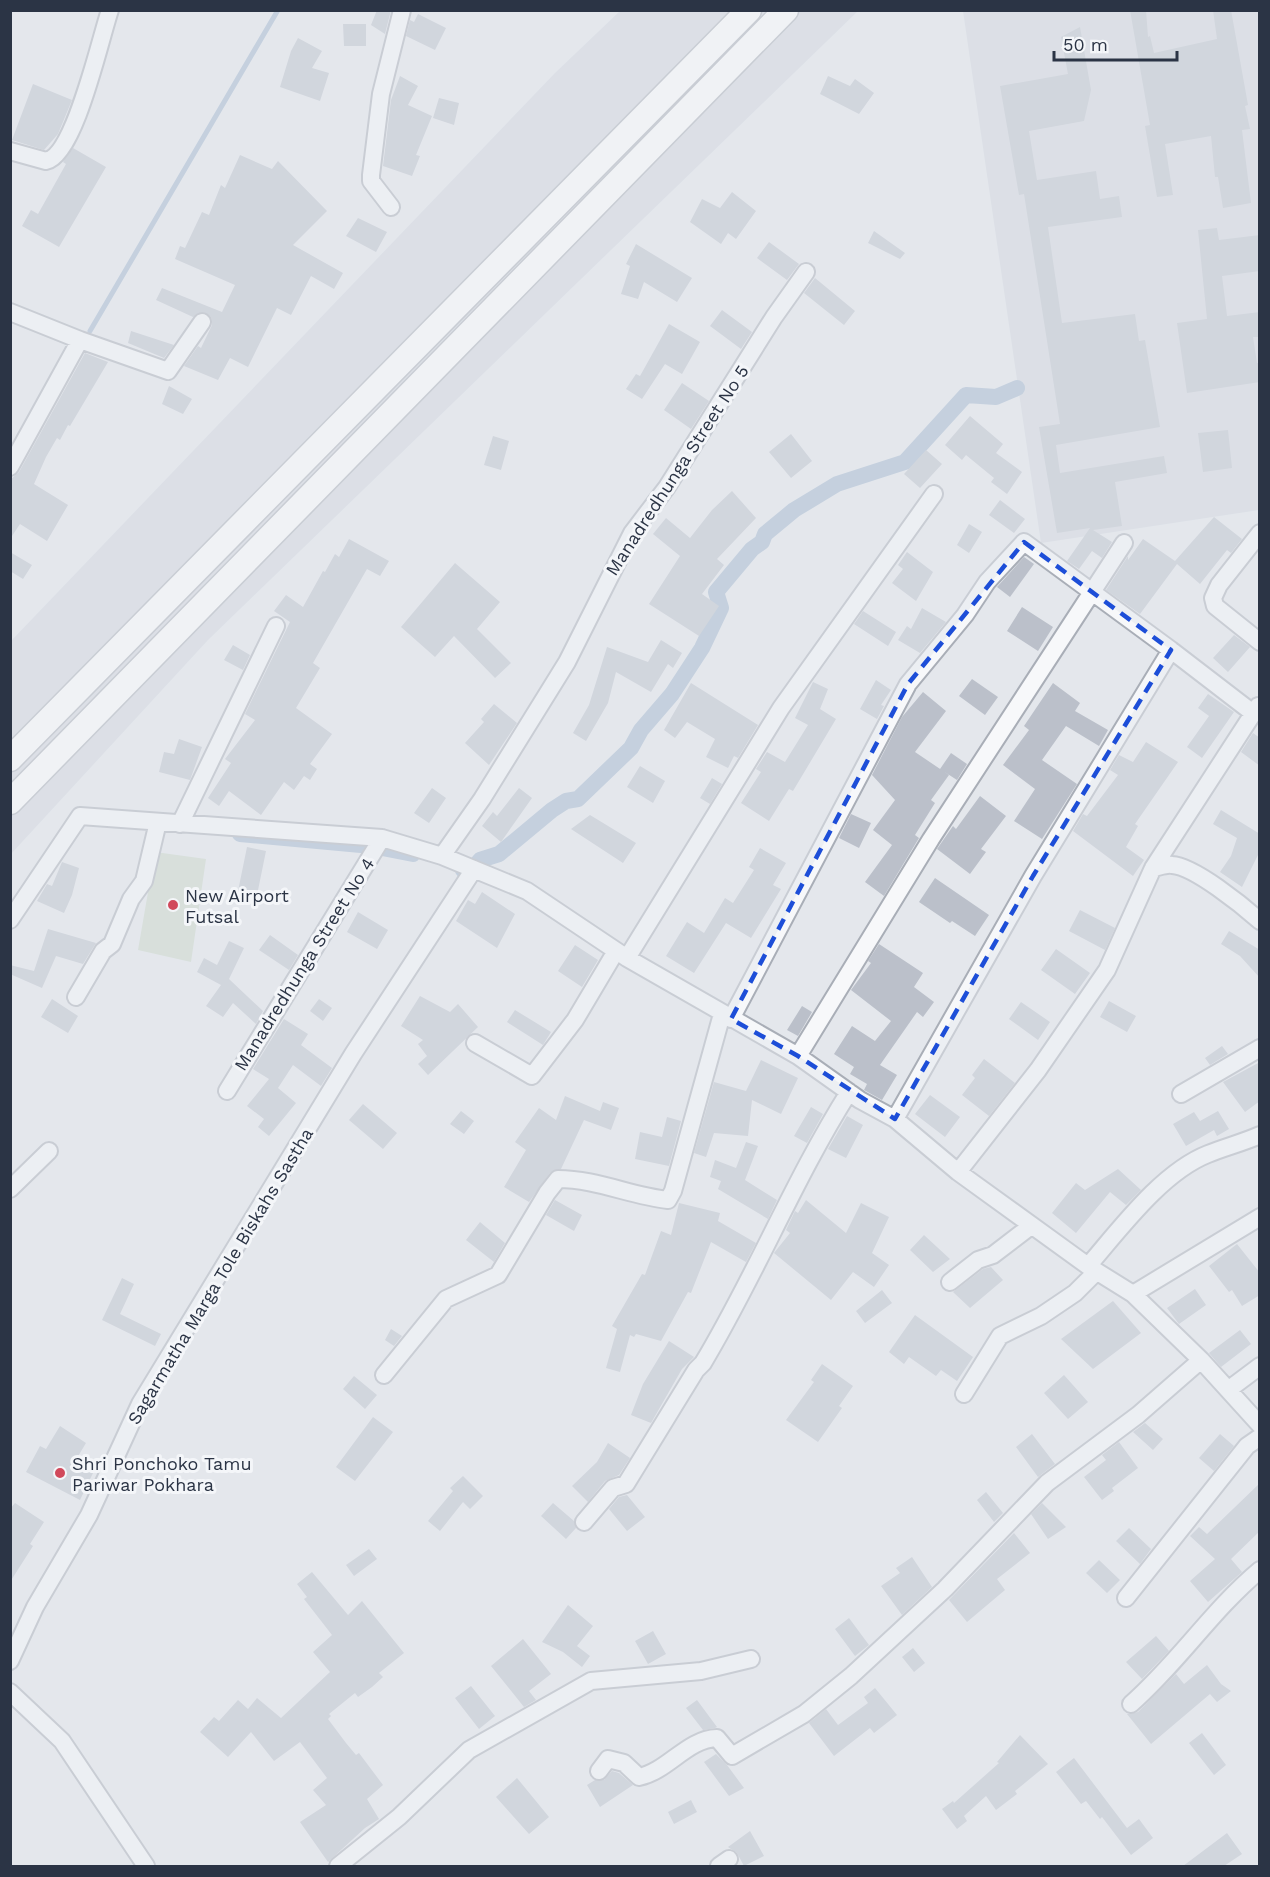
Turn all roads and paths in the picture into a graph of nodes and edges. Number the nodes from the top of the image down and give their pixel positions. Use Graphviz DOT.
graph roads {
  1 [pos="110,10"];
  2 [pos="402,10"];
  3 [pos="749,10"];
  4 [pos="786,10"];
  5 [pos="10,151"];
  6 [pos="392,207"];
  7 [pos="806,272"];
  8 [pos="10,312"];
  9 [pos="202,322"];
  10 [pos="80,340"];
  11 [pos="10,467"];
  12 [pos="934,494"];
  13 [pos="1260,533"];
  14 [pos="1124,543"];
  15 [pos="1090,593"];
  16 [pos="276,626"];
  17 [pos="1260,642"];
  18 [pos="1171,650"];
  19 [pos="1256,708"];
  20 [pos="10,759"];
  21 [pos="10,802"];
  22 [pos="158,822"];
  23 [pos="180,824"];
  24 [pos="382,838"];
  25 [pos="442,856"];
  26 [pos="1153,868"];
  27 [pos="474,869"];
  28 [pos="10,920"];
  29 [pos="1260,921"];
  30 [pos="621,954"];
  31 [pos="76,997"];
  32 [pos="727,1016"];
  33 [pos="475,1043"];
  34 [pos="1260,1048"];
  35 [pos="798,1056"];
  36 [pos="227,1091"];
  37 [pos="849,1092"];
  38 [pos="1181,1094"];
  39 [pos="896,1119"];
  40 [pos="1260,1135"];
  41 [pos="49,1151"];
  42 [pos="958,1173"];
  43 [pos="10,1189"];
  44 [pos="1260,1217"];
  45 [pos="1031,1226"];
  46 [pos="1092,1269"];
  47 [pos="950,1282"];
  48 [pos="1133,1294"];
  49 [pos="1201,1360"];
  50 [pos="1260,1366"];
  51 [pos="384,1375"];
  52 [pos="1228,1390"];
  53 [pos="964,1394"];
  54 [pos="1260,1425"];
  55 [pos="1260,1437"];
  56 [pos="584,1522"];
  57 [pos="1260,1570"];
  58 [pos="1126,1598"];
  59 [pos="751,1659"];
  60 [pos="10,1661"];
  61 [pos="10,1692"];
  62 [pos="1131,1704"];
  63 [pos="599,1771"];
  64 [pos="146,1866"];
  65 [pos="338,1866"];
  1 -- 5 [label="street"];
  2 -- 6 [label="street"];
  3 -- 20 [label="street"];
  4 -- 21 [label="street"];
  7 -- 25 [label="street, Manadredhunga Street No 5"];
  8 -- 10 [label="street"];
  9 -- 10 [label="street"];
  10 -- 11 [label="street"];
  12 -- 30 [label="street"];
  13 -- 17 [label="street"];
  14 -- 15 [label="street"];
  15 -- 18 [label="street"];
  15 -- 32 [label="street"];
  15 -- 35 [label="street"];
  16 -- 23 [label="street"];
  18 -- 19 [label="street"];
  18 -- 39 [label="street"];
  19 -- 26 [label="street"];
  22 -- 23 [label="street"];
  22 -- 28 [label="street"];
  22 -- 31 [label="street"];
  23 -- 24 [label="street"];
  24 -- 25 [label="street"];
  24 -- 36 [label="street, Manadredhunga Street No 4"];
  25 -- 27 [label="street"];
  26 -- 29 [label="street"];
  26 -- 42 [label="street"];
  27 -- 30 [label="street"];
  27 -- 60 [label="street, Sagarmatha Marga Tole Biskahs Sastha"];
  30 -- 32 [label="street"];
  30 -- 33 [label="street"];
  32 -- 35 [label="street"];
  32 -- 51 [label="street"];
  34 -- 38 [label="street"];
  35 -- 37 [label="street"];
  37 -- 39 [label="street"];
  37 -- 56 [label="street"];
  39 -- 42 [label="street"];
  40 -- 46 [label="street"];
  41 -- 43 [label="street"];
  42 -- 45 [label="street"];
  44 -- 48 [label="street"];
  45 -- 46 [label="street"];
  45 -- 47 [label="street"];
  46 -- 48 [label="street"];
  46 -- 53 [label="street"];
  48 -- 49 [label="street"];
  49 -- 52 [label="street"];
  49 -- 63 [label="street"];
  50 -- 52 [label="street"];
  52 -- 54 [label="street"];
  55 -- 58 [label="street"];
  57 -- 62 [label="street"];
  59 -- 65 [label="street"];
  61 -- 64 [label="street"];
}
